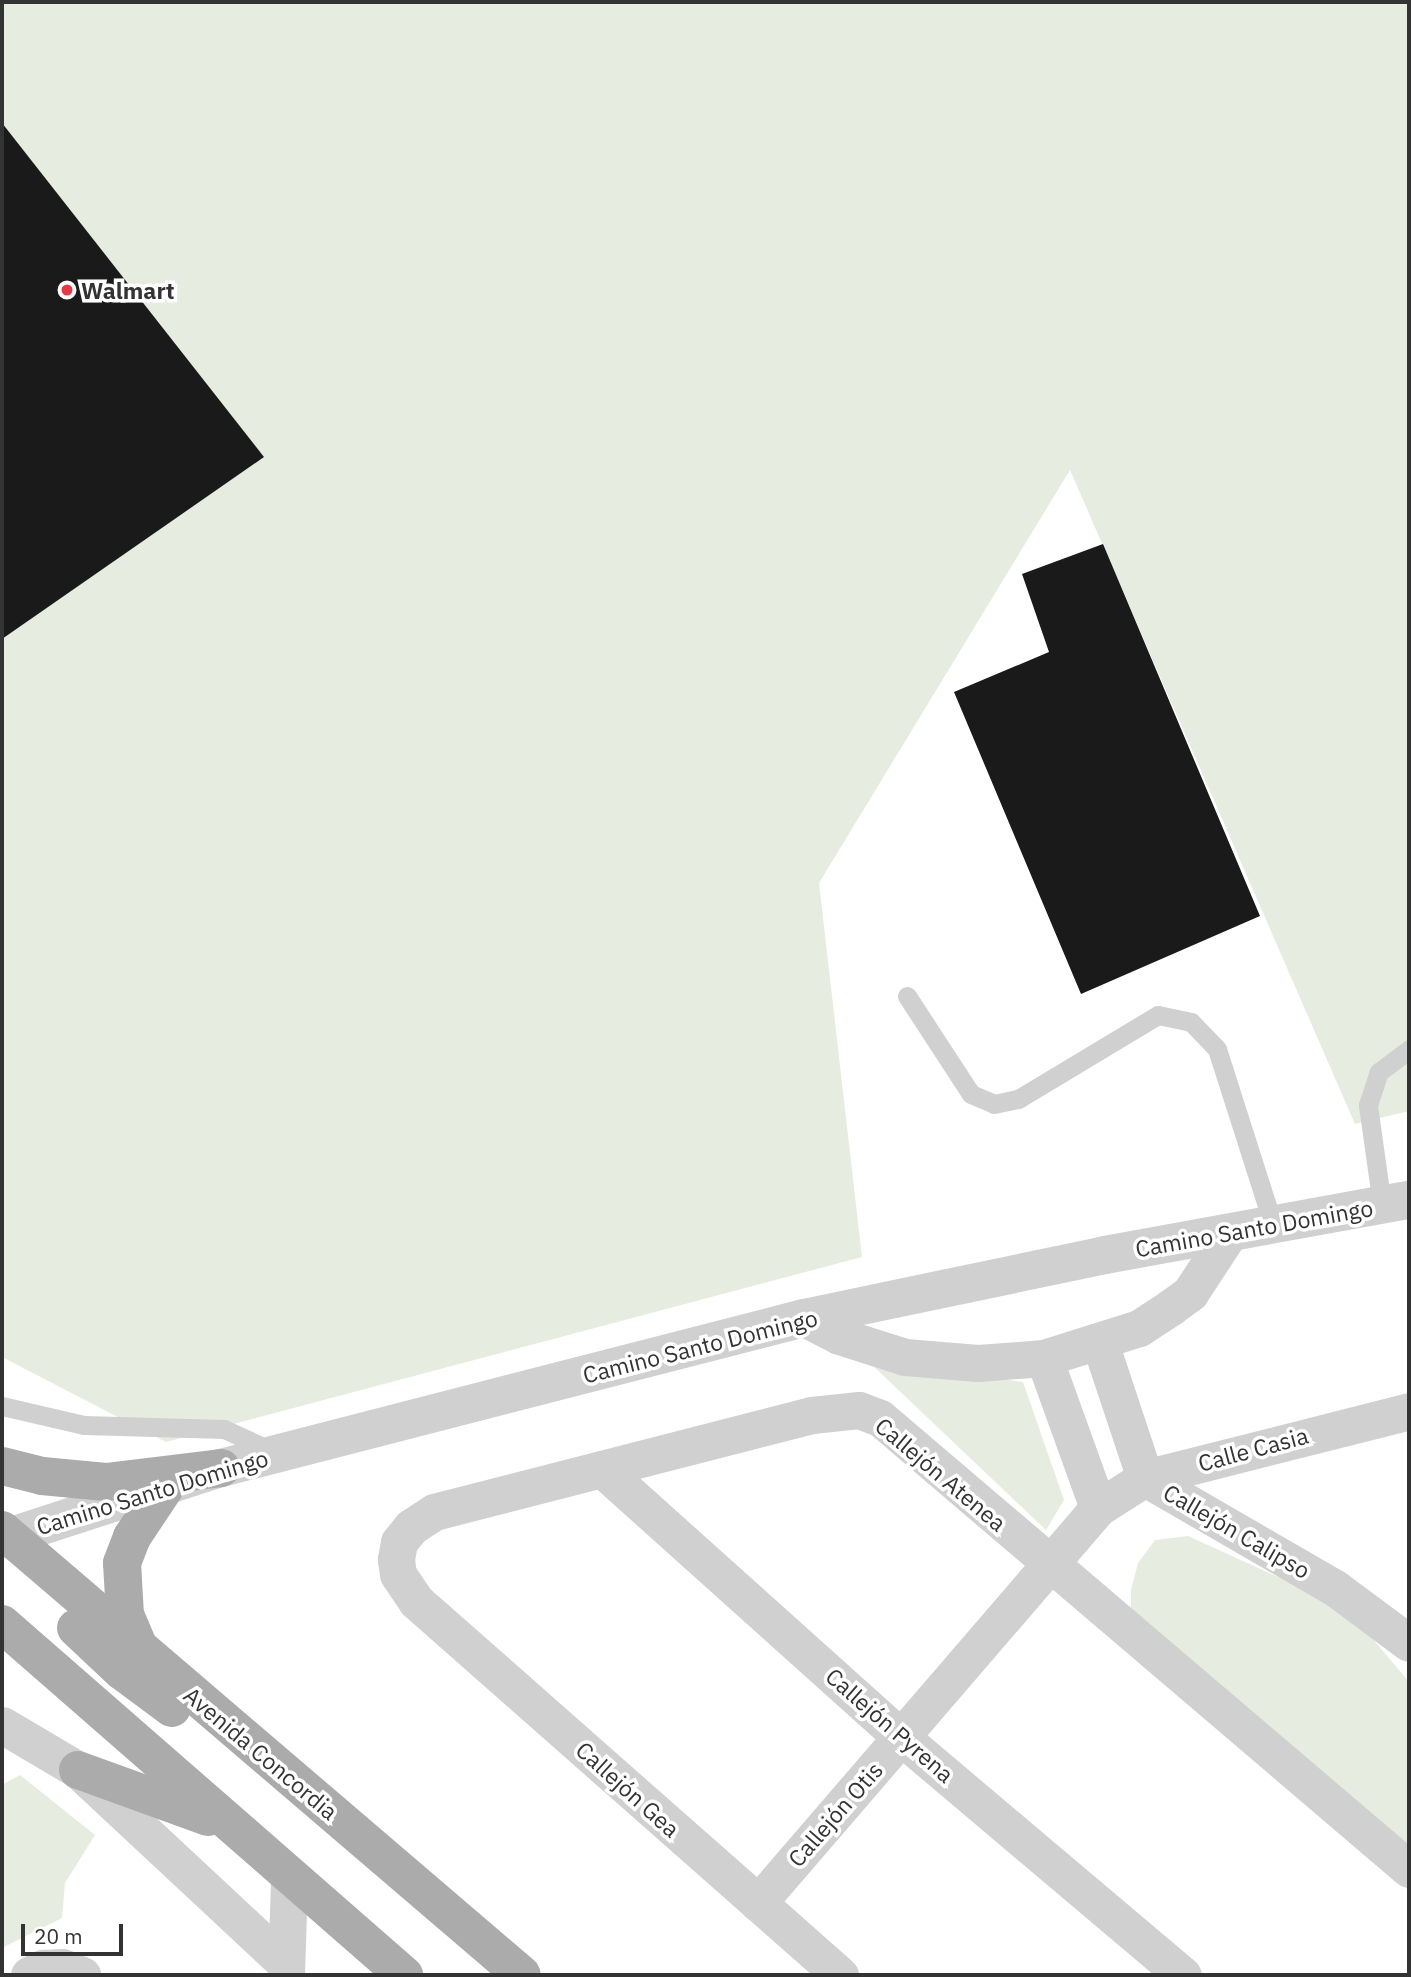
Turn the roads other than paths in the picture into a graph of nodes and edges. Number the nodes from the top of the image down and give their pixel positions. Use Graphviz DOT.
graph roads {
  1 [pos="907,996"];
  2 [pos="1409,1049"];
  3 [pos="1396,1203"];
  4 [pos="1273,1224"];
  5 [pos="1230,1231"];
  6 [pos="804,1318"];
  7 [pos="1100,1343"];
  8 [pos="1044,1358"];
  9 [pos="2,1406"];
  10 [pos="1409,1411"];
  11 [pos="277,1454"];
  12 [pos="2,1466"];
  13 [pos="221,1468"];
  14 [pos="602,1469"];
  15 [pos="1145,1478"];
  16 [pos="166,1486"];
  17 [pos="1098,1508"];
  18 [pos="3,1541"];
  19 [pos="1048,1566"];
  20 [pos="416,1601"];
  21 [pos="2,1624"];
  22 [pos="1409,1643"];
  23 [pos="141,1652"];
  24 [pos="2,1661"];
  25 [pos="82,1694"];
  26 [pos="2,1725"];
  27 [pos="228,1725"];
  28 [pos="901,1737"];
  29 [pos="78,1770"];
  30 [pos="230,1826"];
  31 [pos="1409,1869"];
  32 [pos="289,1877"];
  33 [pos="758,1903"];
  34 [pos="285,1969"];
  35 [pos="29,1975"];
  36 [pos="82,1975"];
  37 [pos="404,1975"];
  38 [pos="522,1975"];
  39 [pos="840,1975"];
  40 [pos="1183,1975"];
  1 -- 4 [label="lane"];
  2 -- 3 [label="lane"];
  3 -- 4 [label="street, Camino Santo Domingo"];
  4 -- 5 [label="street, Camino Santo Domingo"];
  5 -- 6 [label="street, Camino Santo Domingo"];
  5 -- 7 [label="street"];
  6 -- 8 [label="street"];
  6 -- 11 [label="street, Camino Santo Domingo"];
  7 -- 8 [label="street"];
  7 -- 15 [label="street, Callejón Calipso"];
  8 -- 17 [label="street"];
  9 -- 11 [label="lane"];
  10 -- 15 [label="street, Calle Casia"];
  11 -- 13 [label="street, Camino Santo Domingo"];
  12 -- 13 [label="main road"];
  13 -- 16 [label="street, Camino Santo Domingo"];
  14 -- 19 [label="street, Callejón Atenea"];
  14 -- 20 [label="street, Callejón Atenea"];
  14 -- 28 [label="street, Callejón Pyrena"];
  15 -- 17 [label="street, Calle Casia"];
  15 -- 22 [label="street, Callejón Calipso"];
  16 -- 18 [label="street, Camino Santo Domingo"];
  16 -- 23 [label="main road"];
  17 -- 19 [label="street, Calle Casia"];
  18 -- 23 [label="main road, Avenida Concordia"];
  18 -- 27 [label="main road"];
  19 -- 28 [label="street, Callejón Otis"];
  19 -- 31 [label="street, Callejón Atenea"];
  20 -- 33 [label="street, Callejón Gea"];
  21 -- 25 [label="main road"];
  23 -- 27 [label="main road, Avenida Concordia"];
  24 -- 25 [label="main road"];
  25 -- 30 [label="main road"];
  26 -- 29 [label="street"];
  27 -- 38 [label="main road, Avenida Concordia"];
  28 -- 33 [label="street, Callejón Otis"];
  28 -- 40 [label="street, Callejón Pyrena"];
  29 -- 30 [label="main road"];
  29 -- 34 [label="street"];
  30 -- 32 [label="main road"];
  32 -- 34 [label="street"];
  32 -- 37 [label="main road"];
  33 -- 39 [label="street, Callejón Gea"];
  35 -- 36 [label="street"];
}
